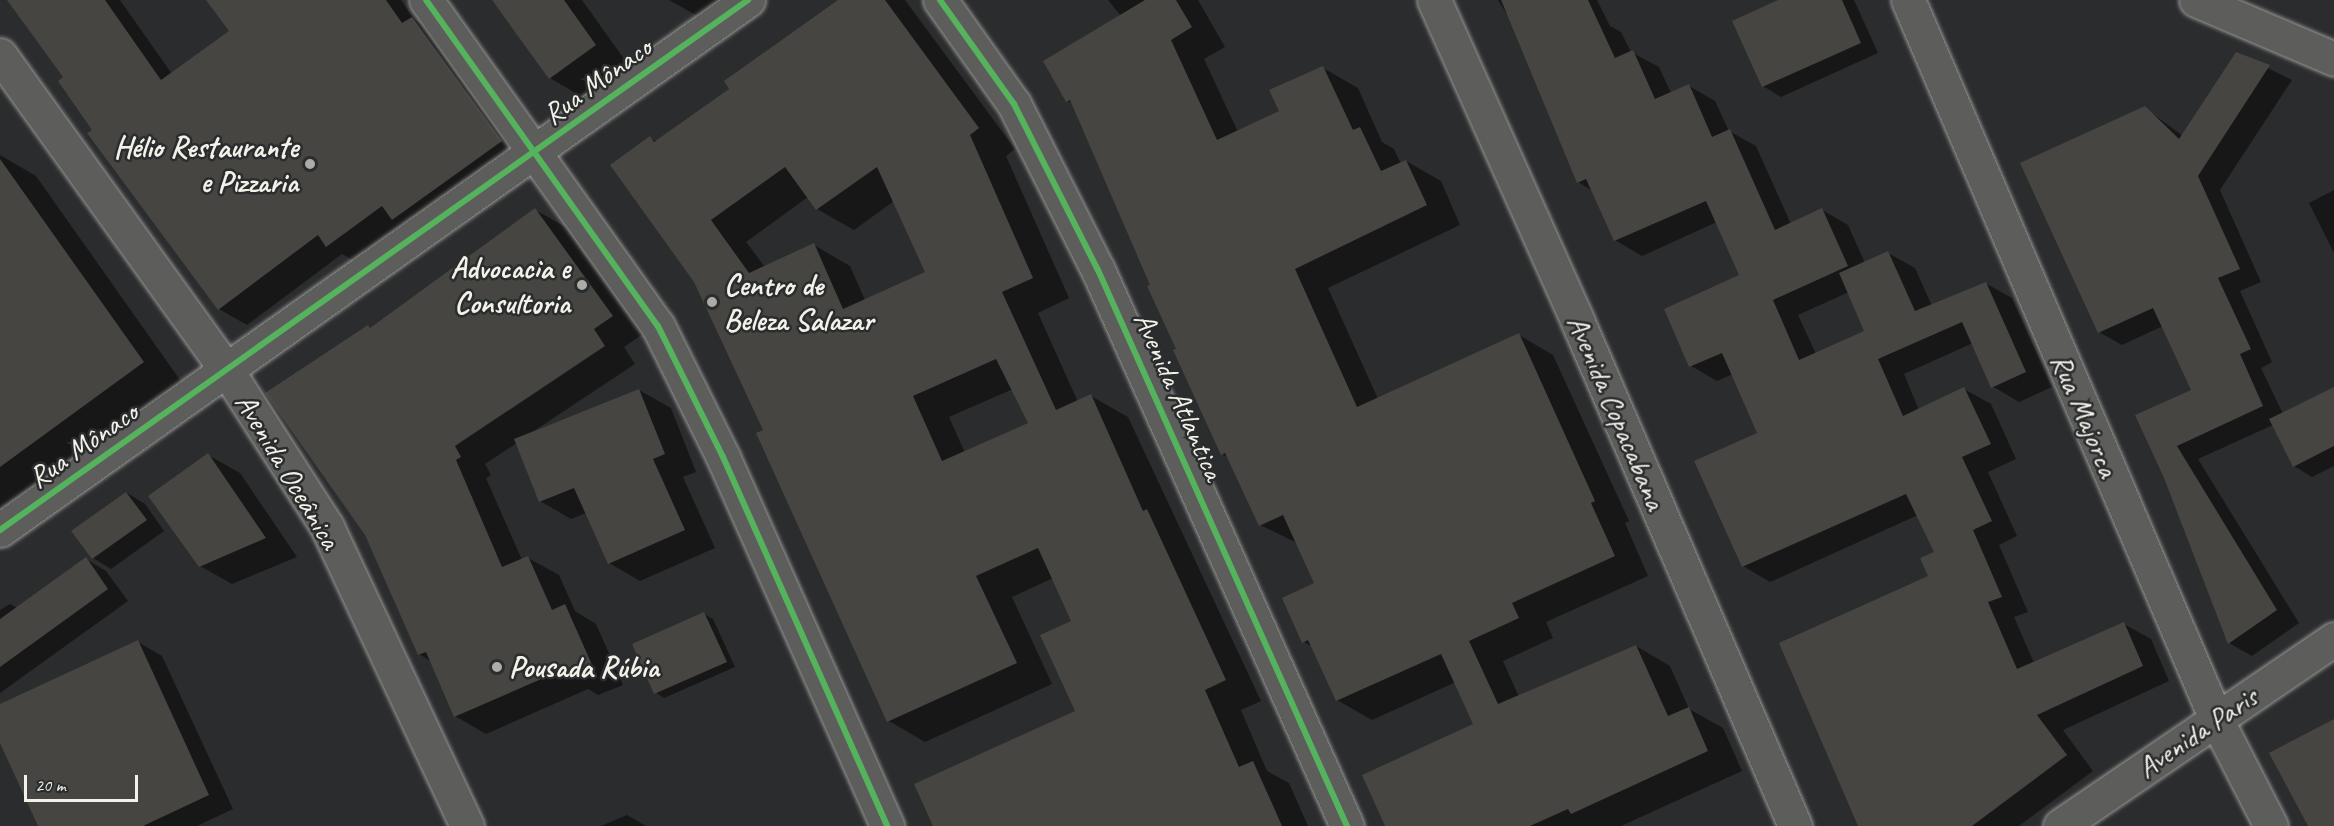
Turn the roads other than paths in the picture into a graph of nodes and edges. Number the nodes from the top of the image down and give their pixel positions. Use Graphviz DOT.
graph roads {
  1 [pos="426,0"];
  2 [pos="748,0"];
  3 [pos="940,0"];
  4 [pos="1434,0"];
  5 [pos="1908,0"];
  6 [pos="2196,0"];
  7 [pos="0,55"];
  8 [pos="2334,59"];
  9 [pos="535,154"];
  10 [pos="228,372"];
  11 [pos="0,530"];
  12 [pos="2334,639"];
  13 [pos="2216,719"];
  14 [pos="467,826"];
  15 [pos="887,826"];
  16 [pos="1347,826"];
  17 [pos="1795,826"];
  18 [pos="2060,826"];
  19 [pos="2271,826"];
  1 -- 9 [label="street"];
  2 -- 9 [label="street, Rua Mônaco"];
  3 -- 16 [label="street, Avenida Atlantica"];
  4 -- 17 [label="street, Avenida Copacabana"];
  5 -- 13 [label="street, Rua Majorca"];
  6 -- 8 [label="street"];
  7 -- 10 [label="street, Avenida Oceânica"];
  9 -- 10 [label="street, Rua Mônaco"];
  9 -- 15 [label="street"];
  10 -- 11 [label="street, Rua Mônaco"];
  10 -- 14 [label="street, Avenida Oceânica"];
  12 -- 13 [label="street, Avenida Paris"];
  13 -- 18 [label="street, Avenida Paris"];
  13 -- 19 [label="street, Rua Majorca"];
}
